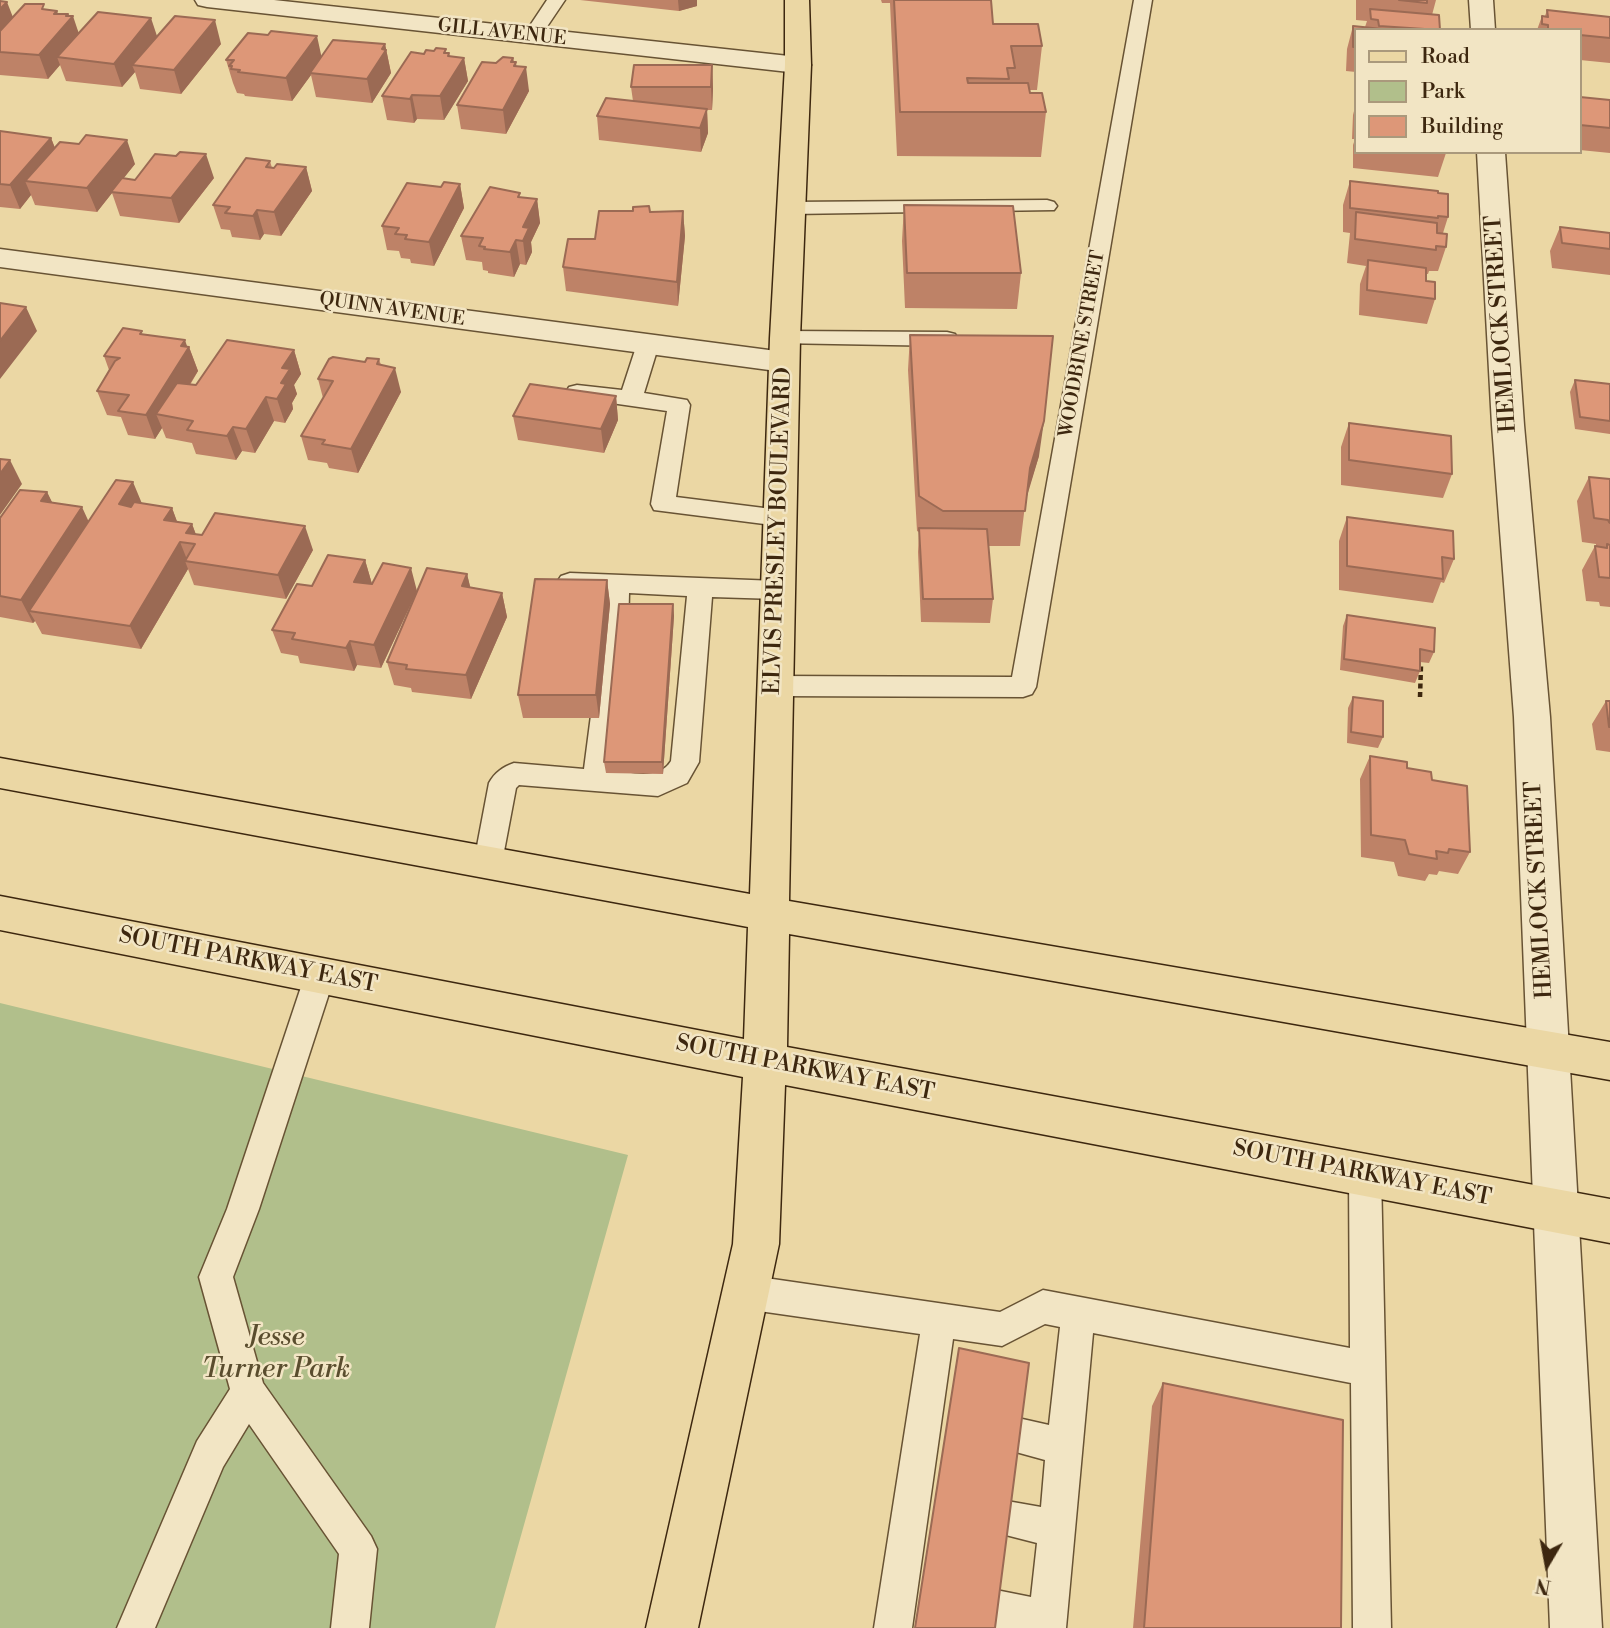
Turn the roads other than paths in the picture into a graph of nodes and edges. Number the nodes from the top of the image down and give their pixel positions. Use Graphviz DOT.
graph roads {
  1 [pos="207,0"];
  2 [pos="556,0"];
  3 [pos="797,0"];
  4 [pos="1143,0"];
  5 [pos="1481,0"];
  6 [pos="1483,28"];
  7 [pos="532,36"];
  8 [pos="798,65"];
  9 [pos="1490,154"];
  10 [pos="1047,206"];
  11 [pos="791,208"];
  12 [pos="0,258"];
  13 [pos="972,339"];
  14 [pos="648,344"];
  15 [pos="785,350"];
  16 [pos="574,391"];
  17 [pos="631,399"];
  18 [pos="780,518"];
  19 [pos="552,581"];
  20 [pos="618,583"];
  21 [pos="700,587"];
  22 [pos="777,590"];
  23 [pos="775,686"];
  24 [pos="0,773"];
  25 [pos="597,781"];
  26 [pos="488,862"];
  27 [pos="0,913"];
  28 [pos="768,914"];
  29 [pos="320,975"];
  30 [pos="1547,1050"];
  31 [pos="1610,1061"];
  32 [pos="765,1062"];
  33 [pos="1365,1174"];
  34 [pos="1554,1210"];
  35 [pos="1610,1220"];
  36 [pos="745,1292"];
  37 [pos="1078,1314"];
  38 [pos="939,1320"];
  39 [pos="1368,1369"];
  40 [pos="248,1392"];
  41 [pos="1018,1436"];
  42 [pos="1066,1447"];
  43 [pos="1007,1519"];
  44 [pos="1057,1528"];
  45 [pos="996,1609"];
  46 [pos="1047,1624"];
  47 [pos="136,1628"];
  48 [pos="350,1628"];
  49 [pos="672,1628"];
  50 [pos="894,1628"];
  51 [pos="1372,1628"];
  52 [pos="1576,1628"];
  1 -- 7 [label="street, GILL AVENUE"];
  2 -- 7 [label="lane"];
  3 -- 8 [label="main road, ELVIS PRESLEY BOULEVARD"];
  4 -- 23 [label="lane, WOODBINE STREET"];
  5 -- 6 [label="street"];
  7 -- 8 [label="street, GILL AVENUE"];
  8 -- 11 [label="main road, ELVIS PRESLEY BOULEVARD"];
  9 -- 30 [label="street, HEMLOCK STREET"];
  10 -- 11 [label="lane"];
  11 -- 15 [label="main road, ELVIS PRESLEY BOULEVARD"];
  12 -- 14 [label="street, QUINN AVENUE"];
  13 -- 15 [label="lane"];
  14 -- 15 [label="street, QUINN AVENUE"];
  14 -- 17 [label="lane"];
  15 -- 18 [label="main road, ELVIS PRESLEY BOULEVARD"];
  16 -- 17 [label="lane"];
  17 -- 18 [label="lane"];
  18 -- 22 [label="main road, ELVIS PRESLEY BOULEVARD"];
  19 -- 20 [label="lane"];
  20 -- 21 [label="lane"];
  20 -- 25 [label="lane"];
  21 -- 22 [label="lane"];
  21 -- 25 [label="lane"];
  22 -- 23 [label="main road, ELVIS PRESLEY BOULEVARD"];
  23 -- 28 [label="main road, ELVIS PRESLEY BOULEVARD"];
  24 -- 26 [label="main road"];
  25 -- 26 [label="lane"];
  26 -- 28 [label="main road"];
  27 -- 29 [label="main road, SOUTH PARKWAY EAST"];
  28 -- 30 [label="main road"];
  28 -- 32 [label="main road, ELVIS PRESLEY BOULEVARD"];
  29 -- 32 [label="main road, SOUTH PARKWAY EAST"];
  29 -- 40 [label="lane"];
  30 -- 31 [label="main road"];
  30 -- 34 [label="street, HEMLOCK STREET"];
  32 -- 33 [label="main road, SOUTH PARKWAY EAST"];
  32 -- 36 [label="main road, ELVIS PRESLEY BOULEVARD"];
  33 -- 34 [label="main road, SOUTH PARKWAY EAST"];
  33 -- 39 [label="lane"];
  34 -- 35 [label="main road, SOUTH PARKWAY EAST"];
  34 -- 52 [label="street, HEMLOCK STREET"];
  36 -- 38 [label="lane"];
  36 -- 49 [label="main road, ELVIS PRESLEY BOULEVARD"];
  37 -- 38 [label="lane"];
  37 -- 39 [label="lane"];
  37 -- 42 [label="lane"];
  38 -- 50 [label="lane"];
  39 -- 51 [label="lane"];
  40 -- 47 [label="lane"];
  40 -- 48 [label="lane"];
  41 -- 42 [label="lane"];
  42 -- 44 [label="lane"];
  43 -- 44 [label="lane"];
  44 -- 46 [label="lane"];
  45 -- 46 [label="lane"];
}
